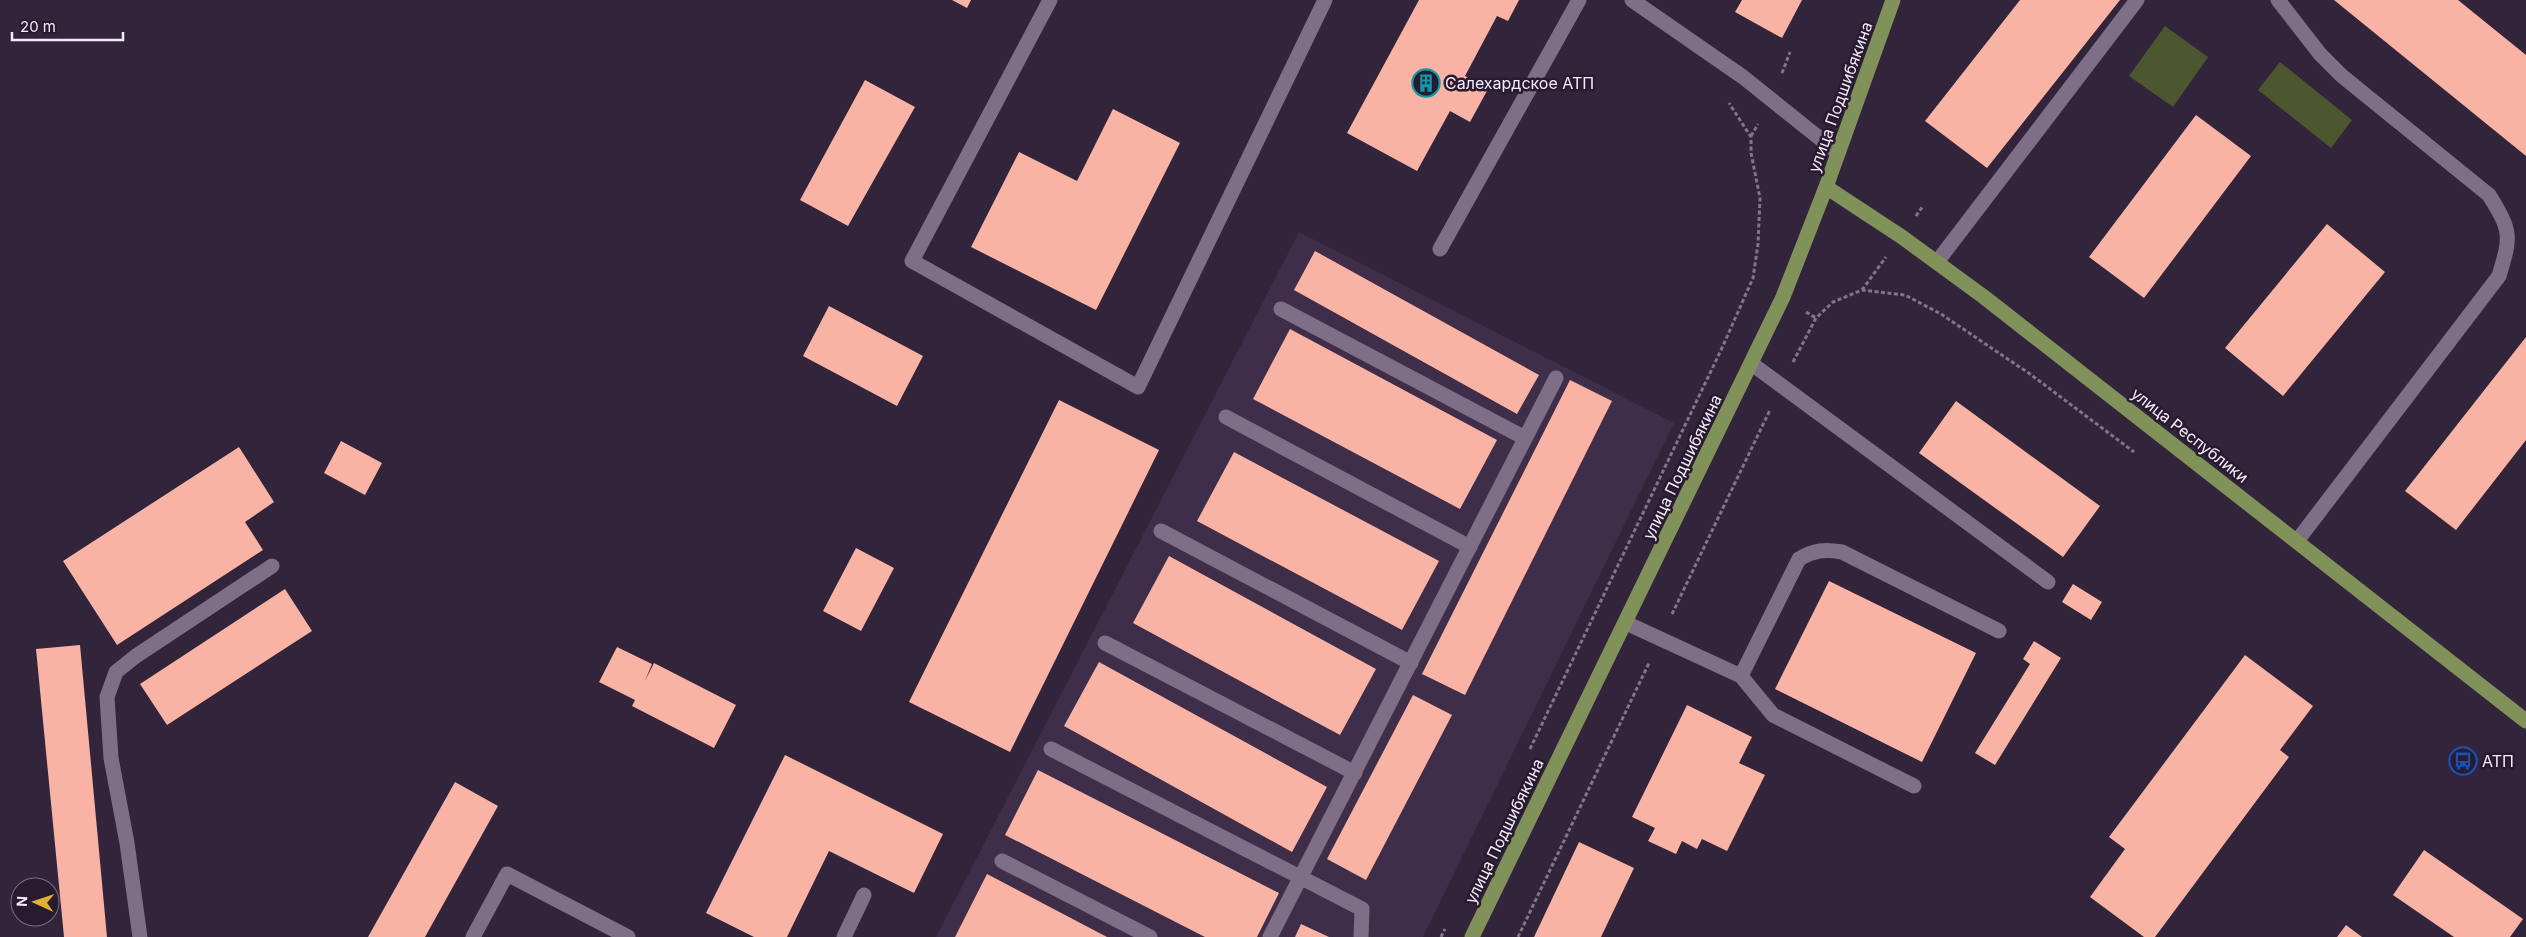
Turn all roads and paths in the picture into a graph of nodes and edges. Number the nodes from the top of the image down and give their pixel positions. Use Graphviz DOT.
graph roads {
  1 [pos="1050,0"];
  2 [pos="1325,0"];
  3 [pos="1578,0"];
  4 [pos="1632,0"];
  5 [pos="1894,0"];
  6 [pos="2137,0"];
  7 [pos="2278,0"];
  8 [pos="1728,101"];
  9 [pos="1838,153"];
  10 [pos="1826,188"];
  11 [pos="1440,249"];
  12 [pos="1937,262"];
  13 [pos="1281,309"];
  14 [pos="1752,364"];
  15 [pos="1556,378"];
  16 [pos="1226,417"];
  17 [pos="1526,438"];
  18 [pos="1161,531"];
  19 [pos="2297,541"];
  20 [pos="1470,547"];
  21 [pos="272,566"];
  22 [pos="2048,582"];
  23 [pos="1626,623"];
  24 [pos="1999,631"];
  25 [pos="1104,643"];
  26 [pos="1411,663"];
  27 [pos="1741,676"];
  28 [pos="2526,721"];
  29 [pos="1051,749"];
  30 [pos="1526,758"];
  31 [pos="1355,773"];
  32 [pos="1914,786"];
  33 [pos="1002,861"];
  34 [pos="1302,878"];
  35 [pos="864,895"];
  36 [pos="1445,928"];
  37 [pos="140,937"];
  38 [pos="473,937"];
  39 [pos="628,937"];
  40 [pos="844,937"];
  41 [pos="1150,937"];
  42 [pos="1270,937"];
  43 [pos="1361,937"];
  44 [pos="1441,937"];
  45 [pos="1472,937"];
  1 -- 2 [label="lane"];
  3 -- 11 [label="lane"];
  4 -- 9 [label="lane"];
  5 -- 9 [label="main road, улица Подшибякина"];
  6 -- 12 [label="lane"];
  7 -- 19 [label="lane"];
  8 -- 30 [label="path"];
  9 -- 10 [label="main road, улица Подшибякина"];
  10 -- 12 [label="main road, улица Республики"];
  10 -- 14 [label="main road, улица Подшибякина"];
  12 -- 19 [label="main road, улица Республики"];
  13 -- 17 [label="lane"];
  14 -- 22 [label="lane"];
  14 -- 23 [label="main road, улица Подшибякина"];
  15 -- 17 [label="lane"];
  16 -- 20 [label="lane"];
  17 -- 20 [label="lane"];
  18 -- 26 [label="lane"];
  19 -- 28 [label="main road, улица Республики"];
  20 -- 26 [label="lane"];
  21 -- 37 [label="lane"];
  23 -- 27 [label="lane"];
  23 -- 45 [label="main road, улица Подшибякина"];
  24 -- 27 [label="lane"];
  25 -- 31 [label="lane"];
  26 -- 31 [label="lane"];
  27 -- 32 [label="lane"];
  29 -- 34 [label="lane"];
  31 -- 34 [label="lane"];
  33 -- 41 [label="lane"];
  34 -- 42 [label="lane"];
  34 -- 43 [label="lane"];
  35 -- 40 [label="lane"];
  36 -- 44 [label="path"];
  38 -- 39 [label="lane"];
}
